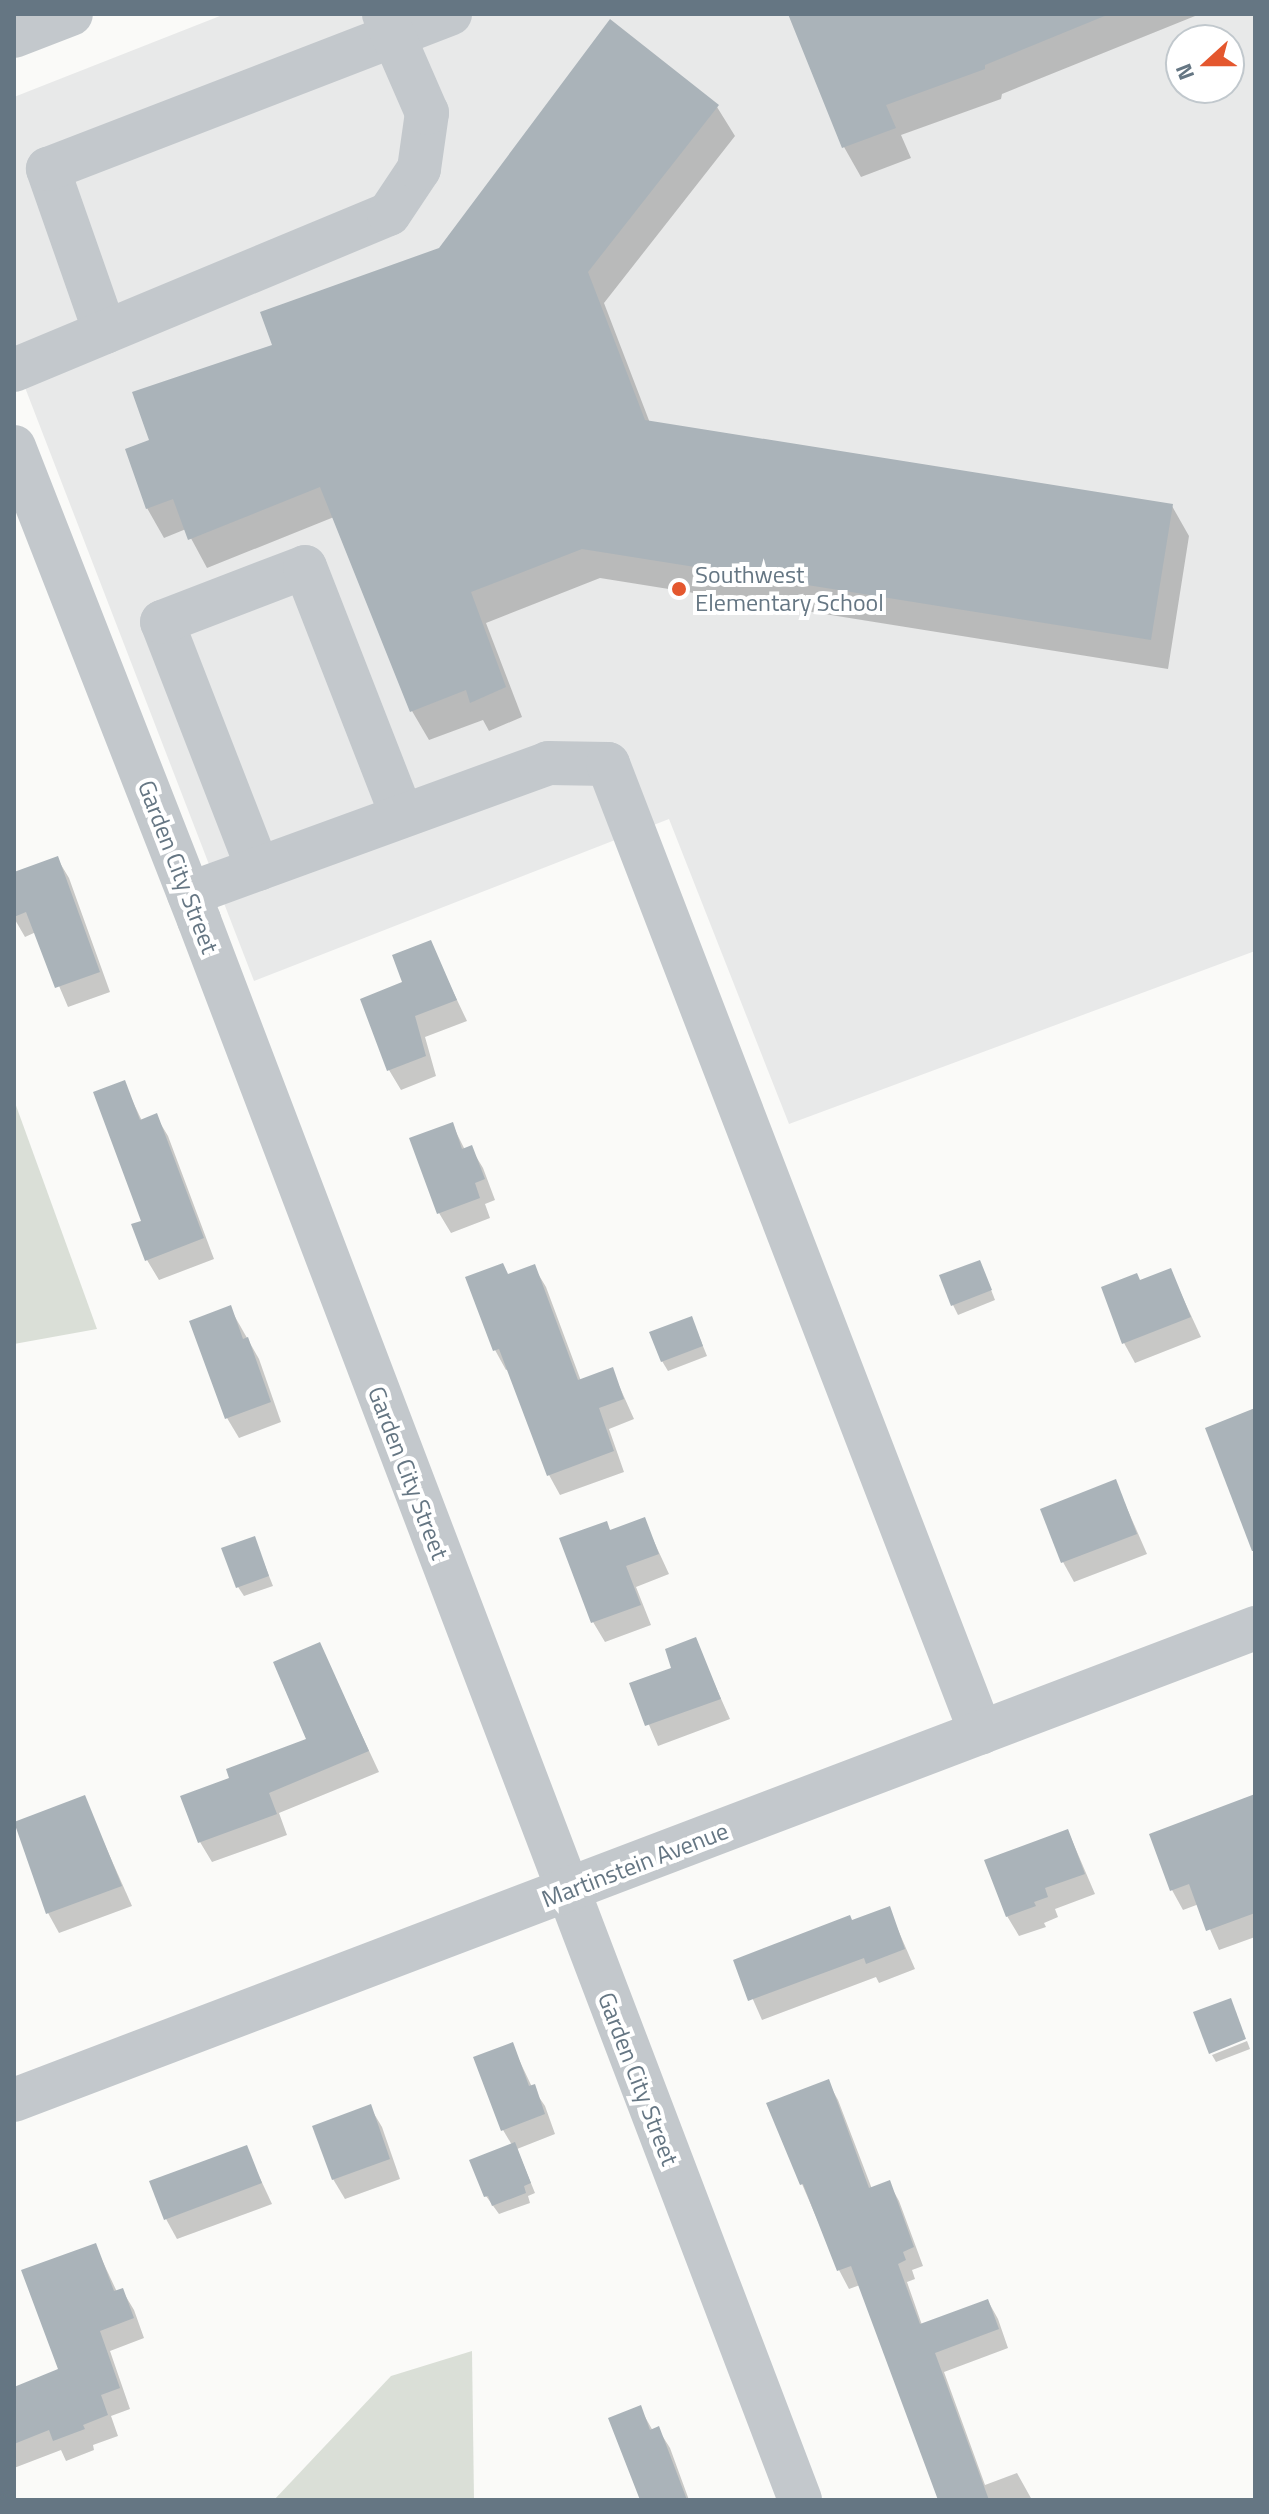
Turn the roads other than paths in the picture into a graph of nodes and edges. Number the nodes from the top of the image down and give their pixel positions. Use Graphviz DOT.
graph roads {
  1 [pos="71,14"];
  2 [pos="450,14"];
  3 [pos="389,25"];
  4 [pos="14,36"];
  5 [pos="105,332"];
  6 [pos="14,370"];
  7 [pos="14,447"];
  8 [pos="402,816"];
  9 [pos="258,869"];
  10 [pos="189,894"];
  11 [pos="1255,1628"];
  12 [pos="981,1733"];
  13 [pos="566,1891"];
  14 [pos="14,2100"];
  15 [pos="800,2500"];
  1 -- 4 [label="street"];
  2 -- 3 [label="street"];
  3 -- 5 [label="street"];
  3 -- 5 [label="street"];
  5 -- 6 [label="street"];
  7 -- 10 [label="street, Garden City Street"];
  8 -- 9 [label="street"];
  8 -- 9 [label="street"];
  8 -- 12 [label="street"];
  9 -- 10 [label="street"];
  10 -- 13 [label="street, Garden City Street"];
  11 -- 12 [label="street, Martinstein Avenue"];
  12 -- 13 [label="street, Martinstein Avenue"];
  13 -- 14 [label="street, Martinstein Avenue"];
  13 -- 15 [label="street, Garden City Street"];
}
